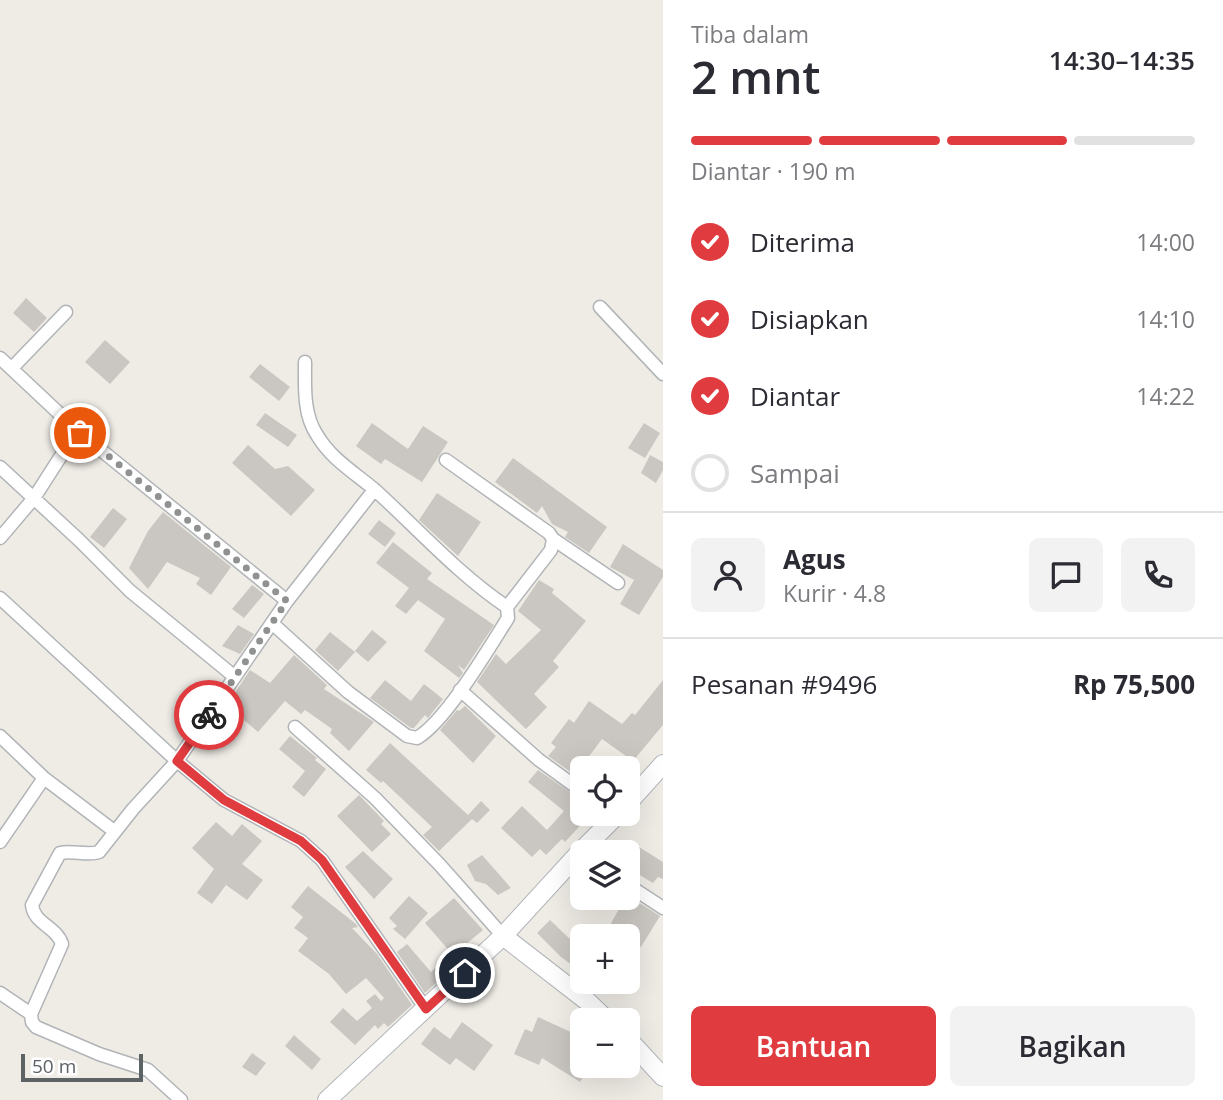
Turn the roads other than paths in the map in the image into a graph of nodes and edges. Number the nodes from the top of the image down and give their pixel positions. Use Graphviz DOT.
graph roads {
  1 [pos="600,307"];
  2 [pos="66,312"];
  3 [pos="0,358"];
  4 [pos="305,362"];
  5 [pos="12,368"];
  6 [pos="663,374"];
  7 [pos="80,433"];
  8 [pos="446,460"];
  9 [pos="0,467"];
  10 [pos="374,490"];
  11 [pos="34,498"];
  12 [pos="0,538"];
  13 [pos="553,539"];
  14 [pos="618,583"];
  15 [pos="0,598"];
  16 [pos="287,601"];
  17 [pos="507,607"];
  18 [pos="273,624"];
  19 [pos="235,677"];
  20 [pos="460,690"];
  21 [pos="295,727"];
  22 [pos="0,736"];
  23 [pos="177,761"];
  24 [pos="663,764"];
  25 [pos="44,778"];
  26 [pos="570,783"];
  27 [pos="640,790"];
  28 [pos="605,826"];
  29 [pos="111,835"];
  30 [pos="593,840"];
  31 [pos="0,842"];
  32 [pos="570,866"];
  33 [pos="640,893"];
  34 [pos="663,908"];
  35 [pos="503,936"];
  36 [pos="0,993"];
  37 [pos="594,1008"];
  38 [pos="426,1009"];
  39 [pos="31,1014"];
  40 [pos="640,1052"];
  41 [pos="663,1077"];
  42 [pos="181,1100"];
  43 [pos="327,1100"];
  1 -- 6 [label="street"];
  2 -- 5 [label="street"];
  3 -- 5 [label="street"];
  4 -- 10 [label="street"];
  5 -- 7 [label="street"];
  7 -- 11 [label="street"];
  7 -- 16 [label="street"];
  8 -- 13 [label="street"];
  9 -- 11 [label="street"];
  10 -- 16 [label="street"];
  10 -- 17 [label="street"];
  11 -- 12 [label="street"];
  11 -- 19 [label="street"];
  13 -- 14 [label="street"];
  13 -- 17 [label="street"];
  15 -- 23 [label="street"];
  16 -- 18 [label="street"];
  17 -- 20 [label="street"];
  18 -- 19 [label="street"];
  18 -- 20 [label="street"];
  19 -- 23 [label="street"];
  20 -- 26 [label="street"];
  21 -- 35 [label="street"];
  22 -- 25 [label="street"];
  23 -- 29 [label="street"];
  23 -- 38 [label="street"];
  24 -- 27 [label="street"];
  25 -- 29 [label="street"];
  25 -- 31 [label="street"];
  28 -- 30 [label="street"];
  29 -- 39 [label="street"];
  32 -- 35 [label="street"];
  33 -- 34 [label="street"];
  35 -- 37 [label="street"];
  35 -- 38 [label="street"];
  36 -- 39 [label="street"];
  38 -- 43 [label="street"];
  39 -- 42 [label="street"];
  40 -- 41 [label="street"];
}
